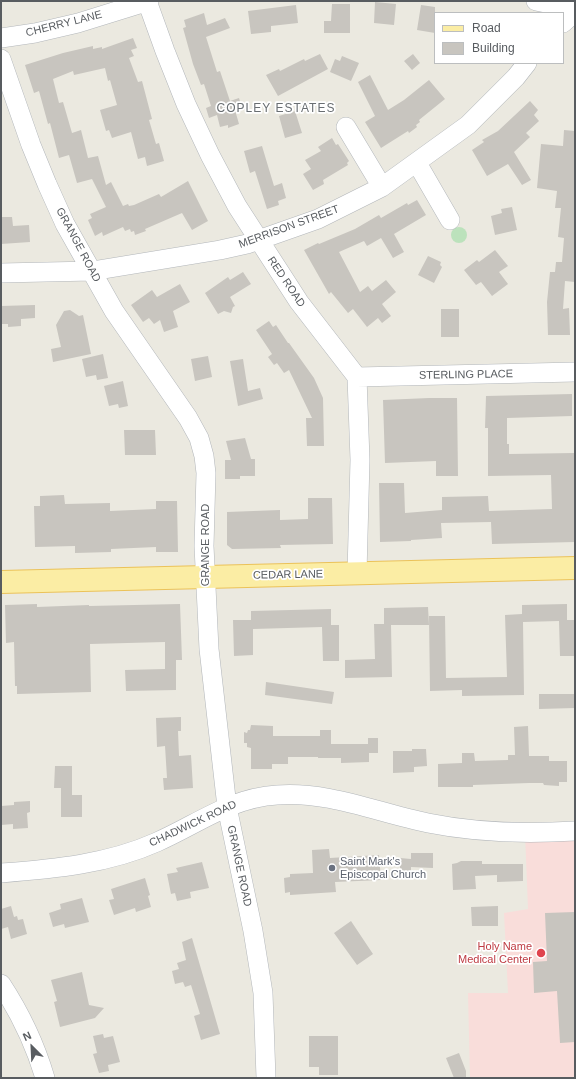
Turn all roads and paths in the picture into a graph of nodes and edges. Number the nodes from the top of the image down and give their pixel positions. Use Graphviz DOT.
graph roads {
  1 [pos="148,1"];
  2 [pos="536,1"];
  3 [pos="575,10"];
  4 [pos="564,22"];
  5 [pos="1,38"];
  6 [pos="1,59"];
  7 [pos="526,64"];
  8 [pos="346,127"];
  9 [pos="417,163"];
  10 [pos="382,186"];
  11 [pos="450,220"];
  12 [pos="258,240"];
  13 [pos="92,271"];
  14 [pos="1,273"];
  15 [pos="575,372"];
  16 [pos="357,377"];
  17 [pos="575,568"];
  18 [pos="357,573"];
  19 [pos="206,577"];
  20 [pos="1,582"];
  21 [pos="227,807"];
  22 [pos="575,831"];
  23 [pos="1,873"];
  24 [pos="1,984"];
  25 [pos="45,1078"];
  26 [pos="266,1078"];
  1 -- 5 [label="street, CHERRY LANE"];
  1 -- 12 [label="street, RED ROAD"];
  2 -- 3 [label="street"];
  3 -- 4 [label="street"];
  6 -- 13 [label="street, GRANGE ROAD"];
  7 -- 9 [label="street, MERRISON STREET"];
  8 -- 10 [label="street"];
  9 -- 10 [label="street, MERRISON STREET"];
  9 -- 11 [label="street"];
  10 -- 12 [label="street, MERRISON STREET"];
  12 -- 13 [label="street, MERRISON STREET"];
  12 -- 16 [label="street, RED ROAD"];
  13 -- 14 [label="street, MERRISON STREET"];
  13 -- 19 [label="street, GRANGE ROAD"];
  15 -- 16 [label="street, STERLING PLACE"];
  16 -- 18 [label="street"];
  17 -- 18 [label="main road, CEDAR LANE"];
  18 -- 19 [label="main road, CEDAR LANE"];
  19 -- 20 [label="main road, CEDAR LANE"];
  19 -- 21 [label="street, GRANGE ROAD"];
  21 -- 22 [label="street, CHADWICK ROAD"];
  21 -- 23 [label="street, CHADWICK ROAD"];
  21 -- 26 [label="street, GRANGE ROAD"];
  24 -- 25 [label="street"];
}
